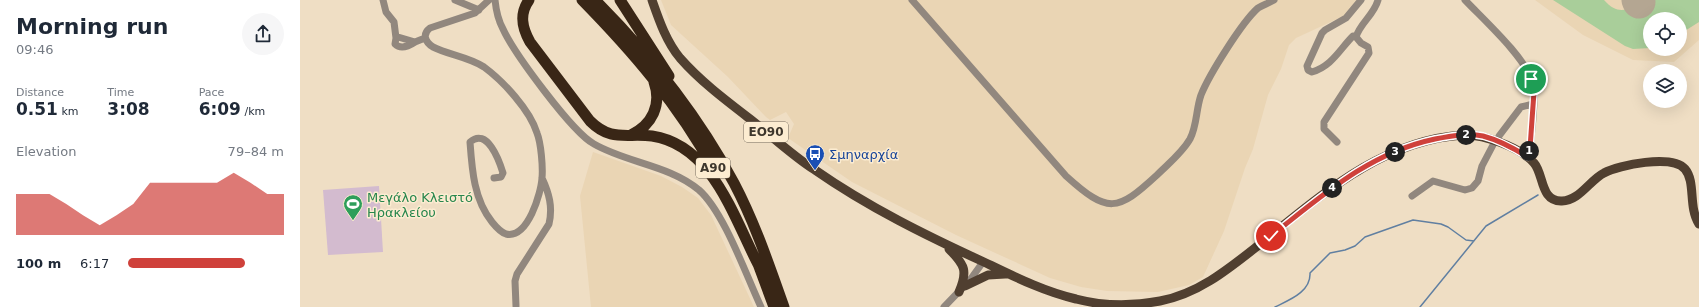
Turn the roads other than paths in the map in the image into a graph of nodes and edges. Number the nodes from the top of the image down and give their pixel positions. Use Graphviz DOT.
graph roads {
  1 [pos="383,0"];
  2 [pos="455,0"];
  3 [pos="489,0"];
  4 [pos="495,0"];
  5 [pos="529,0"];
  6 [pos="582,0"];
  7 [pos="595,0"];
  8 [pos="620,0"];
  9 [pos="652,0"];
  10 [pos="912,0"];
  11 [pos="1274,0"];
  12 [pos="1361,0"];
  13 [pos="1378,0"];
  14 [pos="1465,0"];
  15 [pos="479,10"];
  16 [pos="1356,36"];
  17 [pos="426,38"];
  18 [pos="652,77"];
  19 [pos="1533,104"];
  20 [pos="690,111"];
  21 [pos="631,136"];
  22 [pos="1499,136"];
  23 [pos="1337,142"];
  24 [pos="1493,145"];
  25 [pos="1528,157"];
  26 [pos="494,178"];
  27 [pos="542,178"];
  28 [pos="1412,196"];
  29 [pos="1699,224"];
  30 [pos="944,244"];
  31 [pos="983,262"];
  32 [pos="760,266"];
  33 [pos="1008,273"];
  34 [pos="962,289"];
  35 [pos="516,306"];
  36 [pos="761,307"];
  37 [pos="774,307"];
  38 [pos="784,307"];
  39 [pos="944,307"];
  1 -- 17 [label="street"];
  2 -- 15 [label="street"];
  3 -- 15 [label="street"];
  4 -- 36 [label="street"];
  5 -- 21 [label="highway"];
  6 -- 18 [label="highway, Α90"];
  7 -- 20 [label="highway, Α90"];
  8 -- 20 [label="highway"];
  9 -- 30 [label="main road, ΕΟ90"];
  10 -- 11 [label="street"];
  12 -- 16 [label="street"];
  13 -- 16 [label="street"];
  14 -- 19 [label="street"];
  15 -- 17 [label="street"];
  16 -- 23 [label="street"];
  17 -- 27 [label="street"];
  18 -- 21 [label="highway"];
  18 -- 32 [label="highway, Α90"];
  19 -- 22 [label="street"];
  19 -- 25 [label="street"];
  20 -- 38 [label="highway, Α90"];
  21 -- 32 [label="highway"];
  24 -- 28 [label="street"];
  25 -- 29 [label="main road, ΕΟ90"];
  25 -- 33 [label="main road, ΕΟ90"];
  26 -- 27 [label="street"];
  27 -- 35 [label="street"];
  30 -- 31 [label="main road, ΕΟ90"];
  30 -- 34 [label="main road"];
  31 -- 33 [label="main road, ΕΟ90"];
  31 -- 34 [label="street"];
  32 -- 37 [label="highway, Α90"];
  33 -- 34 [label="main road"];
  34 -- 39 [label="street"];
}
